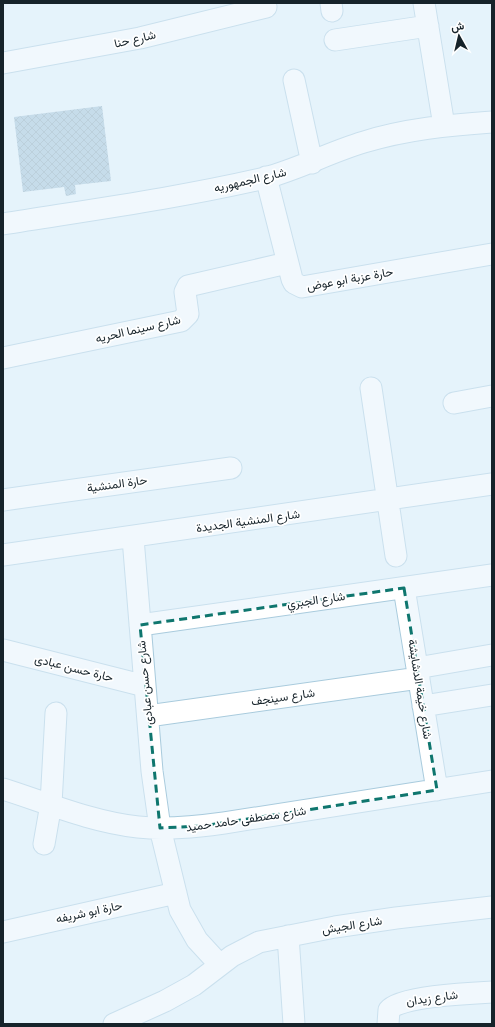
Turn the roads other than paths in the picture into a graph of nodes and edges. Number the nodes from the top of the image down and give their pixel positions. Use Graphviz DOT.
graph roads {
  1 [pos="424,3"];
  2 [pos="266,7"];
  3 [pos="428,26"];
  4 [pos="335,40"];
  5 [pos="3,63"];
  6 [pos="294,80"];
  7 [pos="492,122"];
  8 [pos="444,126"];
  9 [pos="312,163"];
  10 [pos="266,177"];
  11 [pos="3,224"];
  12 [pos="492,254"];
  13 [pos="287,263"];
  14 [pos="3,358"];
  15 [pos="371,388"];
  16 [pos="492,396"];
  17 [pos="454,403"];
  18 [pos="231,468"];
  19 [pos="492,484"];
  20 [pos="3,500"];
  21 [pos="388,500"];
  22 [pos="134,538"];
  23 [pos="3,555"];
  24 [pos="396,556"];
  25 [pos="492,575"];
  26 [pos="404,588"];
  27 [pos="140,625"];
  28 [pos="3,650"];
  29 [pos="492,655"];
  30 [pos="418,673"];
  31 [pos="145,686"];
  32 [pos="492,695"];
  33 [pos="423,706"];
  34 [pos="56,713"];
  35 [pos="148,716"];
  36 [pos="492,781"];
  37 [pos="3,789"];
  38 [pos="437,790"];
  39 [pos="51,804"];
  40 [pos="160,828"];
  41 [pos="44,844"];
  42 [pos="176,893"];
  43 [pos="492,907"];
  44 [pos="3,932"];
  45 [pos="288,936"];
  46 [pos="220,965"];
  47 [pos="492,992"];
  48 [pos="114,1024"];
  49 [pos="294,1024"];
  50 [pos="388,1024"];
  1 -- 3 [label="street"];
  2 -- 5 [label="street, شارع حنا"];
  3 -- 4 [label="street"];
  3 -- 8 [label="street"];
  6 -- 9 [label="street"];
  7 -- 8 [label="street, شارع الجمهوريه"];
  8 -- 9 [label="street, شارع الجمهوريه"];
  9 -- 10 [label="street, شارع الجمهوريه"];
  10 -- 11 [label="street, شارع الجمهوريه"];
  10 -- 13 [label="street, حارة عزبة ابو عوض"];
  12 -- 13 [label="street, حارة عزبة ابو عوض"];
  13 -- 14 [label="street, شارع سينما الحريه"];
  15 -- 21 [label="street"];
  16 -- 17 [label="street"];
  18 -- 20 [label="street, حارة المنشية"];
  19 -- 21 [label="street, شارع المنشية الجديدة"];
  21 -- 22 [label="street, شارع المنشية الجديدة"];
  21 -- 24 [label="street"];
  22 -- 23 [label="street, شارع المنشية الجديدة"];
  22 -- 27 [label="street, شارع حسن عبادى"];
  25 -- 26 [label="street, شارع الجبري"];
  26 -- 27 [label="street, شارع الجبري"];
  26 -- 30 [label="street, شارع خيمة الدشايشة"];
  27 -- 31 [label="street, شارع حسن عبادى"];
  28 -- 31 [label="street, حارة حسن عبادى"];
  29 -- 30 [label="street, شارع سينجف"];
  30 -- 33 [label="street, شارع خيمة الدشايشة"];
  30 -- 35 [label="street, شارع سينجف"];
  31 -- 35 [label="street, شارع حسن عبادى"];
  32 -- 33 [label="street"];
  33 -- 38 [label="street, شارع خيمة الدشايشة"];
  34 -- 39 [label="street"];
  35 -- 40 [label="street, شارع حسن عبادى"];
  36 -- 38 [label="street, شارع مصطفى حامد حميد"];
  37 -- 39 [label="street, شارع مصطفى حامد حميد"];
  38 -- 40 [label="street, شارع مصطفى حامد حميد"];
  39 -- 40 [label="street, شارع مصطفى حامد حميد"];
  39 -- 41 [label="street"];
  40 -- 42 [label="street, شارع حسن عبادى"];
  42 -- 44 [label="street, حارة ابو شريفه"];
  42 -- 46 [label="street, شارع حسن عبادى"];
  43 -- 45 [label="street, شارع الجيش"];
  45 -- 46 [label="street, شارع الجيش"];
  45 -- 49 [label="street"];
  46 -- 48 [label="street, شارع الجيش"];
  47 -- 50 [label="street, شارع زيدان"];
}
